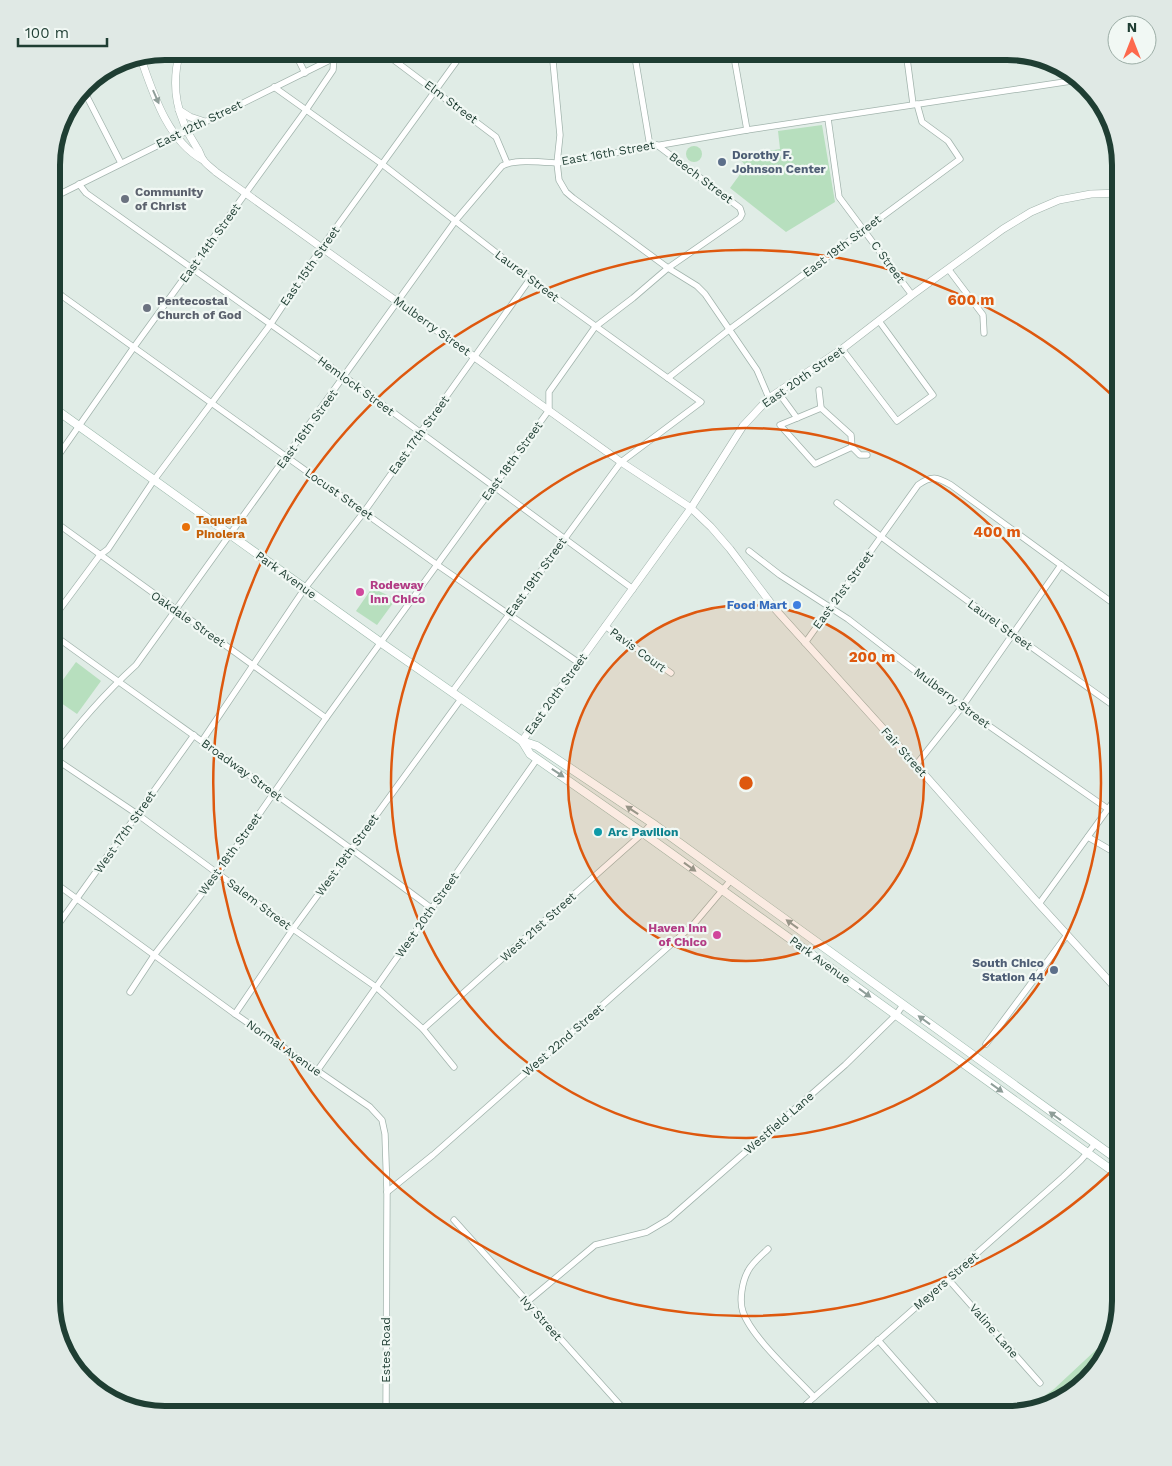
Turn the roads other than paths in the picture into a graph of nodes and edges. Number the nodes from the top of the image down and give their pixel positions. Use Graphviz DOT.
graph roads {
  1 [pos="178,60"];
  2 [pos="298,60"];
  3 [pos="330,60"];
  4 [pos="334,60"];
  5 [pos="394,60"];
  6 [pos="458,60"];
  7 [pos="553,60"];
  8 [pos="636,60"];
  9 [pos="735,60"];
  10 [pos="907,60"];
  11 [pos="143,63"];
  12 [pos="305,73"];
  13 [pos="1070,81"];
  14 [pos="274,87"];
  15 [pos="436,91"];
  16 [pos="86,96"];
  17 [pos="915,104"];
  18 [pos="179,110"];
  19 [pos="306,110"];
  20 [pos="828,119"];
  21 [pos="205,122"];
  22 [pos="747,130"];
  23 [pos="186,131"];
  24 [pos="176,136"];
  25 [pos="657,145"];
  26 [pos="650,146"];
  27 [pos="203,160"];
  28 [pos="121,163"];
  29 [pos="507,163"];
  30 [pos="557,163"];
  31 [pos="382,164"];
  32 [pos="79,184"];
  33 [pos="247,192"];
  34 [pos="1112,193"];
  35 [pos="60,194"];
  36 [pos="742,214"];
  37 [pos="456,220"];
  38 [pos="863,229"];
  39 [pos="322,248"];
  40 [pos="668,268"];
  41 [pos="191,269"];
  42 [pos="948,270"];
  43 [pos="530,279"];
  44 [pos="60,294"];
  45 [pos="912,295"];
  46 [pos="398,302"];
  47 [pos="879,322"];
  48 [pos="270,325"];
  49 [pos="595,327"];
  50 [pos="730,329"];
  51 [pos="984,333"];
  52 [pos="134,347"];
  53 [pos="842,349"];
  54 [pos="475,357"];
  55 [pos="344,378"];
  56 [pos="668,378"];
  57 [pos="819,390"];
  58 [pos="778,392"];
  59 [pos="770,398"];
  60 [pos="210,403"];
  61 [pos="821,408"];
  62 [pos="549,410"];
  63 [pos="60,412"];
  64 [pos="796,418"];
  65 [pos="79,426"];
  66 [pos="421,433"];
  67 [pos="852,447"];
  68 [pos="60,454"];
  69 [pos="867,455"];
  70 [pos="286,457"];
  71 [pos="621,462"];
  72 [pos="154,480"];
  73 [pos="494,487"];
  74 [pos="837,503"];
  75 [pos="691,508"];
  76 [pos="364,512"];
  77 [pos="60,526"];
  78 [pos="230,534"];
  79 [pos="882,537"];
  80 [pos="564,538"];
  81 [pos="749,551"];
  82 [pos="100,555"];
  83 [pos="436,564"];
  84 [pos="1061,565"];
  85 [pos="305,588"];
  86 [pos="633,588"];
  87 [pos="1112,602"];
  88 [pos="831,607"];
  89 [pos="60,608"];
  90 [pos="176,611"];
  91 [pos="508,615"];
  92 [pos="605,626"];
  93 [pos="1014,635"];
  94 [pos="60,640"];
  95 [pos="380,642"];
  96 [pos="805,643"];
  97 [pos="579,663"];
  98 [pos="255,665"];
  99 [pos="671,673"];
  100 [pos="118,682"];
  101 [pos="452,692"];
  102 [pos="461,699"];
  103 [pos="1112,705"];
  104 [pos="962,707"];
  105 [pos="326,718"];
  106 [pos="194,735"];
  107 [pos="202,741"];
  108 [pos="522,741"];
  109 [pos="60,748"];
  110 [pos="537,758"];
  111 [pos="60,763"];
  112 [pos="916,765"];
  113 [pos="273,794"];
  114 [pos="1112,804"];
  115 [pos="1108,809"];
  116 [pos="137,814"];
  117 [pos="652,823"];
  118 [pos="643,833"];
  119 [pos="1088,837"];
  120 [pos="352,848"];
  121 [pos="1112,851"];
  122 [pos="218,873"];
  123 [pos="731,880"];
  124 [pos="60,886"];
  125 [pos="724,891"];
  126 [pos="77,898"];
  127 [pos="1039,904"];
  128 [pos="431,908"];
  129 [pos="60,923"];
  130 [pos="293,929"];
  131 [pos="1067,935"];
  132 [pos="155,954"];
  133 [pos="1112,984"];
  134 [pos="376,987"];
  135 [pos="130,992"];
  136 [pos="903,1005"];
  137 [pos="236,1014"];
  138 [pos="896,1015"];
  139 [pos="423,1029"];
  140 [pos="986,1044"];
  141 [pos="454,1067"];
  142 [pos="317,1071"];
  143 [pos="1094,1144"];
  144 [pos="1087,1153"];
  145 [pos="1112,1156"];
  146 [pos="1112,1170"];
  147 [pos="387,1192"];
  148 [pos="454,1220"];
  149 [pos="768,1248"];
  150 [pos="948,1278"];
  151 [pos="386,1284"];
  152 [pos="527,1302"];
  153 [pos="878,1340"];
  154 [pos="1040,1383"];
  155 [pos="814,1397"];
  156 [pos="386,1406"];
  157 [pos="620,1406"];
  158 [pos="804,1406"];
  159 [pos="936,1406"];
  1 -- 18 [label="street, Mulberry Street"];
  2 -- 12 [label="street"];
  3 -- 12 [label="street, East 12th Street"];
  4 -- 19 [label="street, East 14th Street"];
  5 -- 15 [label="street, Elm Street"];
  6 -- 15 [label="street, East 15th Street"];
  7 -- 30 [label="street"];
  8 -- 26 [label="street"];
  9 -- 22 [label="street"];
  10 -- 17 [label="street"];
  11 -- 24 [label="street, one-way"];
  12 -- 14 [label="street, East 12th Street"];
  13 -- 17 [label="street, East 16th Street"];
  14 -- 19 [label="street, Laurel Street"];
  14 -- 21 [label="street, East 12th Street"];
  15 -- 29 [label="street, Elm Street"];
  15 -- 31 [label="street, East 15th Street"];
  16 -- 28 [label="street"];
  17 -- 20 [label="street, East 16th Street"];
  17 -- 38 [label="street, East 19th Street"];
  18 -- 21 [label="street"];
  18 -- 23 [label="street, Mulberry Street"];
  19 -- 31 [label="street, Laurel Street"];
  19 -- 33 [label="street, East 14th Street"];
  20 -- 22 [label="street, East 16th Street"];
  20 -- 38 [label="street, C Street"];
  21 -- 23 [label="street, East 12th Street"];
  22 -- 25 [label="street, East 16th Street"];
  23 -- 24 [label="street, East 12th Street"];
  23 -- 27 [label="street, Mulberry Street"];
  24 -- 27 [label="street"];
  24 -- 28 [label="street, East 12th Street"];
  25 -- 26 [label="street, East 16th Street"];
  25 -- 36 [label="street, Beech Street"];
  26 -- 30 [label="street, East 16th Street"];
  27 -- 33 [label="street, Mulberry Street"];
  28 -- 32 [label="street, East 12th Street"];
  29 -- 30 [label="street, East 16th Street"];
  29 -- 37 [label="street, East 16th Street"];
  30 -- 40 [label="street"];
  31 -- 37 [label="street, Laurel Street"];
  31 -- 39 [label="street, East 15th Street"];
  32 -- 35 [label="street, East 12th Street"];
  32 -- 41 [label="street, Hemlock Street"];
  33 -- 39 [label="street, Mulberry Street"];
  33 -- 41 [label="street, East 14th Street"];
  34 -- 42 [label="street, East 20th Street"];
  36 -- 40 [label="street, East 18th Street"];
  37 -- 43 [label="street, Laurel Street"];
  37 -- 46 [label="street, East 16th Street"];
  38 -- 45 [label="street, C Street"];
  38 -- 50 [label="street, East 19th Street"];
  39 -- 46 [label="street, Mulberry Street"];
  39 -- 48 [label="street, East 15th Street"];
  40 -- 49 [label="street, East 18th Street"];
  40 -- 50 [label="street"];
  41 -- 48 [label="street, Hemlock Street"];
  41 -- 52 [label="street, East 14th Street"];
  42 -- 45 [label="street, East 20th Street"];
  42 -- 51 [label="street"];
  43 -- 49 [label="street, Laurel Street"];
  43 -- 54 [label="street, East 17th Street"];
  44 -- 52 [label="street, Locust Street"];
  45 -- 47 [label="street, East 20th Street"];
  46 -- 54 [label="street, Mulberry Street"];
  46 -- 55 [label="street, East 16th Street"];
  47 -- 53 [label="street, East 20th Street"];
  47 -- 53 [label="street"];
  48 -- 55 [label="street, Hemlock Street"];
  48 -- 60 [label="street, East 15th Street"];
  49 -- 56 [label="street, Laurel Street"];
  49 -- 62 [label="street, East 18th Street"];
  50 -- 56 [label="street, East 19th Street"];
  50 -- 59 [label="street"];
  52 -- 60 [label="street, Locust Street"];
  52 -- 65 [label="street, East 14th Street"];
  53 -- 58 [label="street, East 20th Street"];
  54 -- 62 [label="street, Mulberry Street"];
  54 -- 66 [label="street, East 17th Street"];
  55 -- 66 [label="street, Hemlock Street"];
  55 -- 70 [label="street, East 16th Street"];
  56 -- 71 [label="street, Laurel Street"];
  57 -- 61 [label="street"];
  58 -- 59 [label="street, East 20th Street"];
  58 -- 64 [label="street"];
  59 -- 75 [label="street, East 20th Street"];
  60 -- 70 [label="street, Locust Street"];
  60 -- 72 [label="street, East 15th Street"];
  61 -- 64 [label="street"];
  61 -- 67 [label="street"];
  62 -- 71 [label="street, Mulberry Street"];
  62 -- 73 [label="street, East 18th Street"];
  63 -- 65 [label="main road, Park Avenue"];
  64 -- 67 [label="street"];
  65 -- 68 [label="street, East 14th Street"];
  65 -- 72 [label="main road, Park Avenue"];
  66 -- 73 [label="street, Hemlock Street"];
  66 -- 76 [label="street, East 17th Street"];
  67 -- 69 [label="street"];
  70 -- 76 [label="street, Locust Street"];
  70 -- 78 [label="street, East 16th Street"];
  71 -- 75 [label="street, Mulberry Street"];
  71 -- 80 [label="street, East 19th Street"];
  72 -- 78 [label="main road, Park Avenue"];
  72 -- 82 [label="street, East 15th Street"];
  73 -- 80 [label="street, Hemlock Street"];
  73 -- 83 [label="street, East 18th Street"];
  74 -- 79 [label="street, Laurel Street"];
  75 -- 86 [label="street, East 20th Street"];
  75 -- 96 [label="street, Fair Street"];
  76 -- 83 [label="street, Locust Street"];
  76 -- 85 [label="street, East 17th Street"];
  77 -- 82 [label="street, Oakdale Street"];
  78 -- 85 [label="main road, Park Avenue"];
  78 -- 90 [label="street, East 16th Street"];
  79 -- 84 [label="street"];
  79 -- 88 [label="street, East 21st Street"];
  79 -- 93 [label="street, Laurel Street"];
  80 -- 86 [label="street, Hemlock Street"];
  80 -- 91 [label="street, East 19th Street"];
  81 -- 88 [label="street, Mulberry Street"];
  82 -- 89 [label="street, East 15th Street"];
  82 -- 90 [label="street, Oakdale Street"];
  83 -- 91 [label="street, Locust Street"];
  83 -- 95 [label="street, East 18th Street"];
  84 -- 87 [label="street"];
  84 -- 93 [label="street"];
  85 -- 95 [label="main road, Park Avenue"];
  85 -- 98 [label="street"];
  86 -- 92 [label="street, East 20th Street"];
  88 -- 96 [label="street, East 21st Street"];
  88 -- 104 [label="street, Mulberry Street"];
  90 -- 98 [label="street, Oakdale Street"];
  90 -- 100 [label="street, East 16th Street"];
  91 -- 97 [label="street, Locust Street"];
  91 -- 101 [label="street, East 19th Street"];
  92 -- 97 [label="street, East 20th Street"];
  92 -- 99 [label="street, Pavis Court"];
  93 -- 103 [label="street, Laurel Street"];
  93 -- 104 [label="street"];
  94 -- 100 [label="street, Broadway Street"];
  95 -- 101 [label="main road, Park Avenue"];
  95 -- 105 [label="street, West 18th Street"];
  96 -- 112 [label="street, Fair Street"];
  97 -- 108 [label="street, East 20th Street"];
  98 -- 105 [label="street, Oakdale Street"];
  98 -- 107 [label="street"];
  100 -- 106 [label="street, Broadway Street"];
  100 -- 109 [label="street, East 16th Street"];
  101 -- 102 [label="main road, Park Avenue"];
  102 -- 108 [label="main road, Park Avenue"];
  102 -- 120 [label="street, West 19th Street"];
  104 -- 112 [label="street"];
  104 -- 115 [label="street, Mulberry Street"];
  105 -- 113 [label="street, West 18th Street"];
  106 -- 107 [label="street, Broadway Street"];
  106 -- 116 [label="street, West 17th Street"];
  107 -- 113 [label="street, Broadway Street"];
  108 -- 110 [label="main road, Park Avenue"];
  117 -- 108 [label="main road, Park Avenue, one-way"];
  110 -- 118 [label="main road, Park Avenue, one-way"];
  110 -- 128 [label="street, West 20th Street"];
  111 -- 116 [label="street, Salem Street"];
  112 -- 127 [label="street, Fair Street"];
  113 -- 120 [label="street, Broadway Street"];
  113 -- 122 [label="street, West 18th Street"];
  114 -- 115 [label="street"];
  115 -- 119 [label="street"];
  116 -- 122 [label="street, Salem Street"];
  116 -- 126 [label="street, West 17th Street"];
  117 -- 118 [label="street, West 21st Street"];
  117 -- 123 [label="main road, Park Avenue"];
  118 -- 125 [label="main road, Park Avenue, one-way"];
  118 -- 139 [label="street, West 21st Street"];
  119 -- 121 [label="street"];
  119 -- 127 [label="street"];
  120 -- 128 [label="street, Broadway Street"];
  120 -- 130 [label="street, West 19th Street"];
  122 -- 130 [label="street, Salem Street"];
  122 -- 132 [label="street, West 18th Street"];
  123 -- 125 [label="street, West 22nd Street"];
  136 -- 123 [label="main road, Park Avenue, one-way"];
  124 -- 126 [label="street, Normal Avenue"];
  125 -- 138 [label="main road, Park Avenue, one-way"];
  125 -- 147 [label="street, West 22nd Street"];
  126 -- 129 [label="street, West 17th Street"];
  126 -- 132 [label="street, Normal Avenue"];
  127 -- 131 [label="street, Fair Street"];
  128 -- 134 [label="street, West 20th Street"];
  130 -- 134 [label="street, Salem Street"];
  130 -- 137 [label="street, West 19th Street"];
  131 -- 133 [label="street, Fair Street"];
  131 -- 140 [label="street"];
  132 -- 135 [label="street, West 18th Street"];
  132 -- 137 [label="street, Normal Avenue"];
  134 -- 139 [label="street, Salem Street"];
  134 -- 142 [label="street, West 20th Street"];
  136 -- 138 [label="street, Westfield Lane"];
  143 -- 136 [label="main road, Park Avenue, one-way"];
  137 -- 142 [label="street, Normal Avenue"];
  138 -- 144 [label="main road, Park Avenue, one-way"];
  138 -- 152 [label="street, Westfield Lane"];
  139 -- 141 [label="street, Salem Street"];
  142 -- 147 [label="street, Normal Avenue"];
  143 -- 144 [label="street, Meyers Street"];
  143 -- 145 [label="main road, Park Avenue"];
  144 -- 146 [label="main road, Park Avenue"];
  144 -- 150 [label="street, Meyers Street"];
  147 -- 151 [label="street, Normal Avenue"];
  148 -- 152 [label="street, Ivy Street"];
  149 -- 155 [label="street"];
  150 -- 153 [label="street, Meyers Street"];
  150 -- 154 [label="street, Valine Lane"];
  151 -- 156 [label="street, Estes Road"];
  152 -- 157 [label="street, Ivy Street"];
  153 -- 155 [label="street, Meyers Street"];
  153 -- 159 [label="street"];
  155 -- 158 [label="street, Meyers Street"];
}
